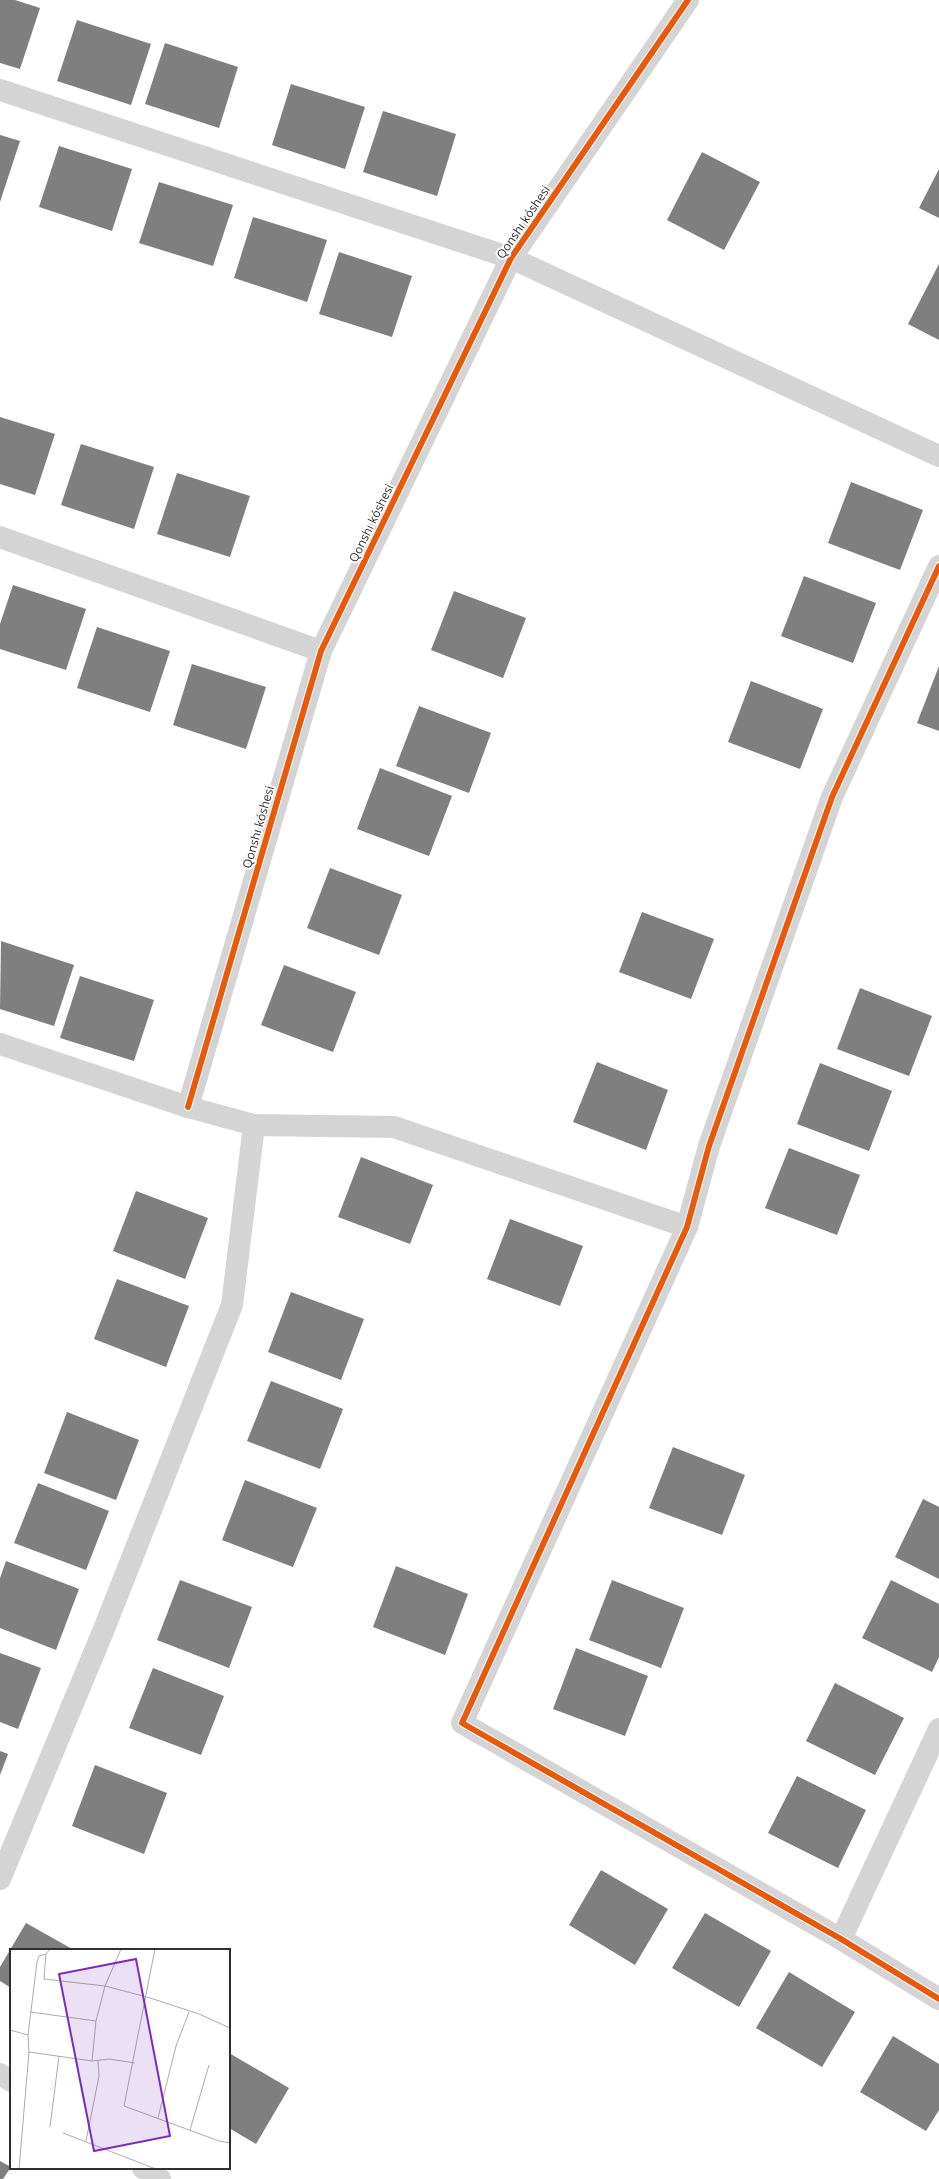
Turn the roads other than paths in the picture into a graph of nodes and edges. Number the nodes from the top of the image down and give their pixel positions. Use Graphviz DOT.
graph roads {
  1 [pos="688,0"];
  2 [pos="0,90"];
  3 [pos="511,258"];
  4 [pos="939,456"];
  5 [pos="0,537"];
  6 [pos="939,566"];
  7 [pos="321,651"];
  8 [pos="0,1044"];
  9 [pos="188,1107"];
  10 [pos="254,1125"];
  11 [pos="687,1227"];
  12 [pos="939,1729"];
  13 [pos="0,1879"];
  14 [pos="841,1939"];
  15 [pos="939,1999"];
  16 [pos="0,2074"];
  17 [pos="10,2080"];
  18 [pos="145,2169"];
  19 [pos="160,2179"];
  1 -- 3 [label="street, Qonshı kóshesi"];
  2 -- 3 [label="street"];
  3 -- 4 [label="street"];
  3 -- 7 [label="street, Qonshı kóshesi"];
  5 -- 7 [label="street"];
  6 -- 11 [label="street"];
  7 -- 9 [label="street, Qonshı kóshesi"];
  8 -- 9 [label="street"];
  9 -- 10 [label="street"];
  10 -- 11 [label="street"];
  10 -- 13 [label="street"];
  11 -- 14 [label="street"];
  12 -- 14 [label="street"];
  14 -- 15 [label="street"];
  16 -- 17 [label="street"];
  18 -- 19 [label="street"];
}
